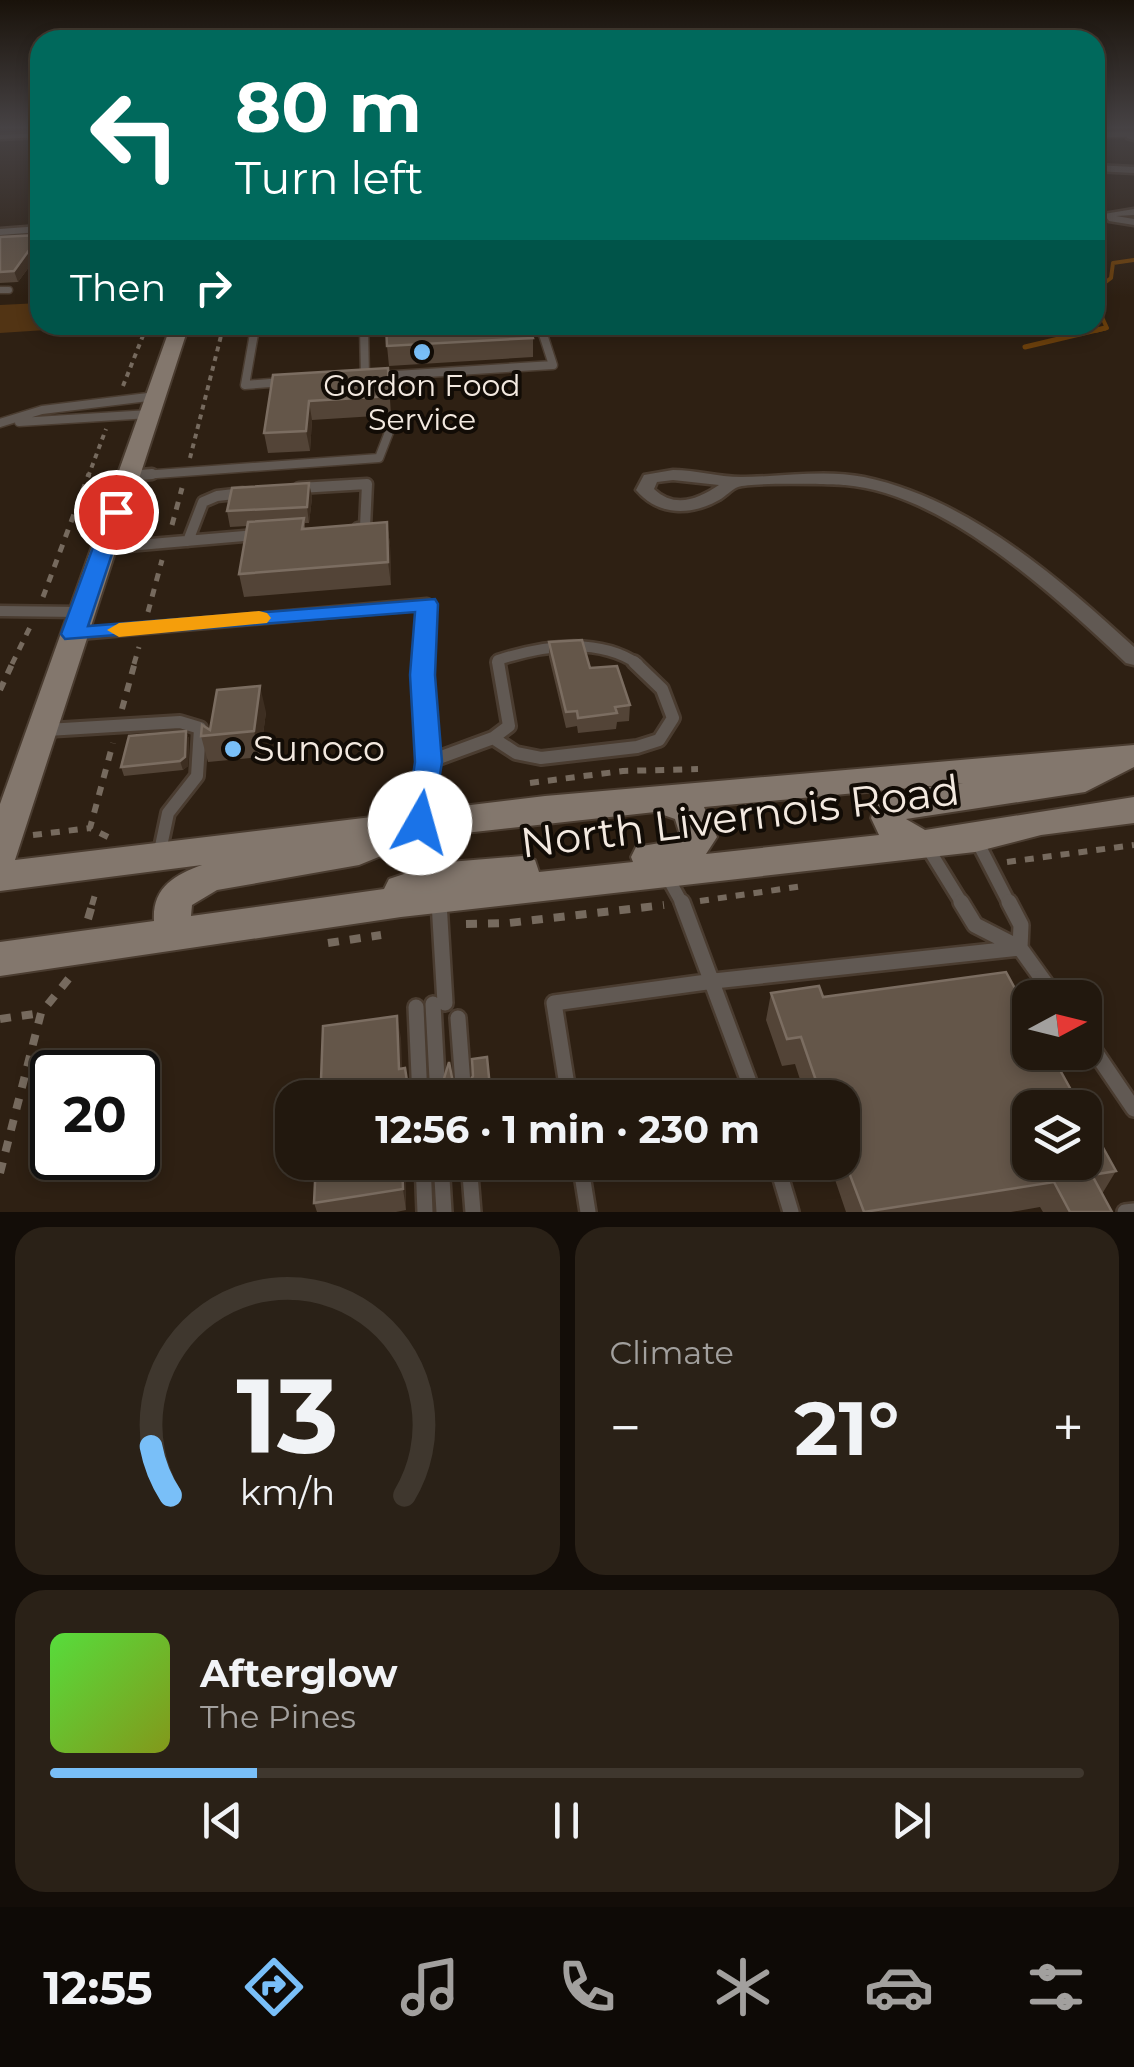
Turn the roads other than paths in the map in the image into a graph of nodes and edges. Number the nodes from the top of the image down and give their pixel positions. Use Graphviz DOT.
graph roads {
  1 [pos="1134,212"];
  2 [pos="1134,222"];
  3 [pos="30,230"];
  4 [pos="0,232"];
  5 [pos="0,290"];
  6 [pos="9,290"];
  7 [pos="177,335"];
  8 [pos="254,335"];
  9 [pos="364,335"];
  10 [pos="543,335"];
  11 [pos="365,377"];
  12 [pos="345,378"];
  13 [pos="285,382"];
  14 [pos="153,405"];
  15 [pos="1,423"];
  16 [pos="391,428"];
  17 [pos="128,476"];
  18 [pos="734,482"];
  19 [pos="288,489"];
  20 [pos="249,492"];
  21 [pos="346,528"];
  22 [pos="267,535"];
  23 [pos="188,541"];
  24 [pos="103,548"];
  25 [pos="0,611"];
  26 [pos="77,623"];
  27 [pos="1134,658"];
  28 [pos="41,731"];
  29 [pos="493,738"];
  30 [pos="1130,757"];
  31 [pos="428,762"];
  32 [pos="1134,794"];
  33 [pos="654,798"];
  34 [pos="1134,810"];
  35 [pos="1042,822"];
  36 [pos="420,823"];
  37 [pos="925,844"];
  38 [pos="3,846"];
  39 [pos="982,851"];
  40 [pos="159,856"];
  41 [pos="0,876"];
  42 [pos="673,888"];
  43 [pos="338,911"];
  44 [pos="440,911"];
  45 [pos="175,934"];
  46 [pos="1020,948"];
  47 [pos="0,959"];
  48 [pos="1043,980"];
  49 [pos="714,981"];
  50 [pos="431,1005"];
  51 [pos="458,1018"];
  52 [pos="1102,1062"];
  53 [pos="422,1080"];
  54 [pos="437,1080"];
  55 [pos="463,1080"];
  56 [pos="566,1080"];
  57 [pos="750,1080"];
  58 [pos="1134,1109"];
  59 [pos="424,1180"];
  60 [pos="442,1180"];
  61 [pos="471,1180"];
  62 [pos="583,1180"];
  63 [pos="782,1180"];
  64 [pos="1134,1210"];
  65 [pos="426,1212"];
  66 [pos="444,1212"];
  67 [pos="473,1212"];
  68 [pos="588,1212"];
  69 [pos="792,1212"];
  70 [pos="1125,1212"];
  1 -- 2 [label="street"];
  3 -- 4 [label="street"];
  5 -- 6 [label="lane"];
  7 -- 14 [label="main road"];
  8 -- 13 [label="lane"];
  9 -- 11 [label="lane"];
  10 -- 11 [label="lane"];
  11 -- 12 [label="lane"];
  14 -- 15 [label="lane"];
  14 -- 15 [label="lane"];
  14 -- 17 [label="main road"];
  16 -- 17 [label="lane"];
  17 -- 24 [label="main road"];
  18 -- 27 [label="street"];
  19 -- 21 [label="lane"];
  20 -- 23 [label="lane"];
  22 -- 23 [label="lane"];
  23 -- 24 [label="lane"];
  24 -- 26 [label="main road"];
  25 -- 26 [label="lane"];
  26 -- 28 [label="main road"];
  26 -- 31 [label="lane"];
  28 -- 38 [label="main road"];
  28 -- 40 [label="lane"];
  29 -- 29 [label="lane"];
  29 -- 31 [label="lane"];
  30 -- 33 [label="main road, North Livernois Road"];
  30 -- 37 [label="main road"];
  31 -- 36 [label="lane"];
  32 -- 35 [label="main road"];
  33 -- 36 [label="main road, North Livernois Road"];
  33 -- 43 [label="main road"];
  34 -- 35 [label="main road, North Livernois Road"];
  35 -- 39 [label="main road, North Livernois Road"];
  36 -- 40 [label="main road, North Livernois Road"];
  36 -- 45 [label="main road"];
  37 -- 39 [label="main road, North Livernois Road"];
  37 -- 42 [label="main road, North Livernois Road"];
  37 -- 46 [label="lane"];
  39 -- 46 [label="lane"];
  40 -- 41 [label="main road, North Livernois Road"];
  42 -- 44 [label="main road, North Livernois Road"];
  42 -- 49 [label="lane"];
  43 -- 44 [label="main road, North Livernois Road"];
  43 -- 45 [label="main road, North Livernois Road"];
  44 -- 50 [label="lane"];
  45 -- 47 [label="main road, North Livernois Road"];
  46 -- 48 [label="lane"];
  46 -- 49 [label="lane"];
  49 -- 56 [label="lane"];
  49 -- 57 [label="lane"];
  50 -- 53 [label="lane"];
  50 -- 54 [label="lane"];
  51 -- 55 [label="lane"];
  52 -- 58 [label="lane"];
  59 -- 65 [label="lane"];
  60 -- 66 [label="lane"];
  61 -- 67 [label="lane"];
  62 -- 68 [label="lane"];
  63 -- 69 [label="lane"];
  64 -- 70 [label="lane"];
}
